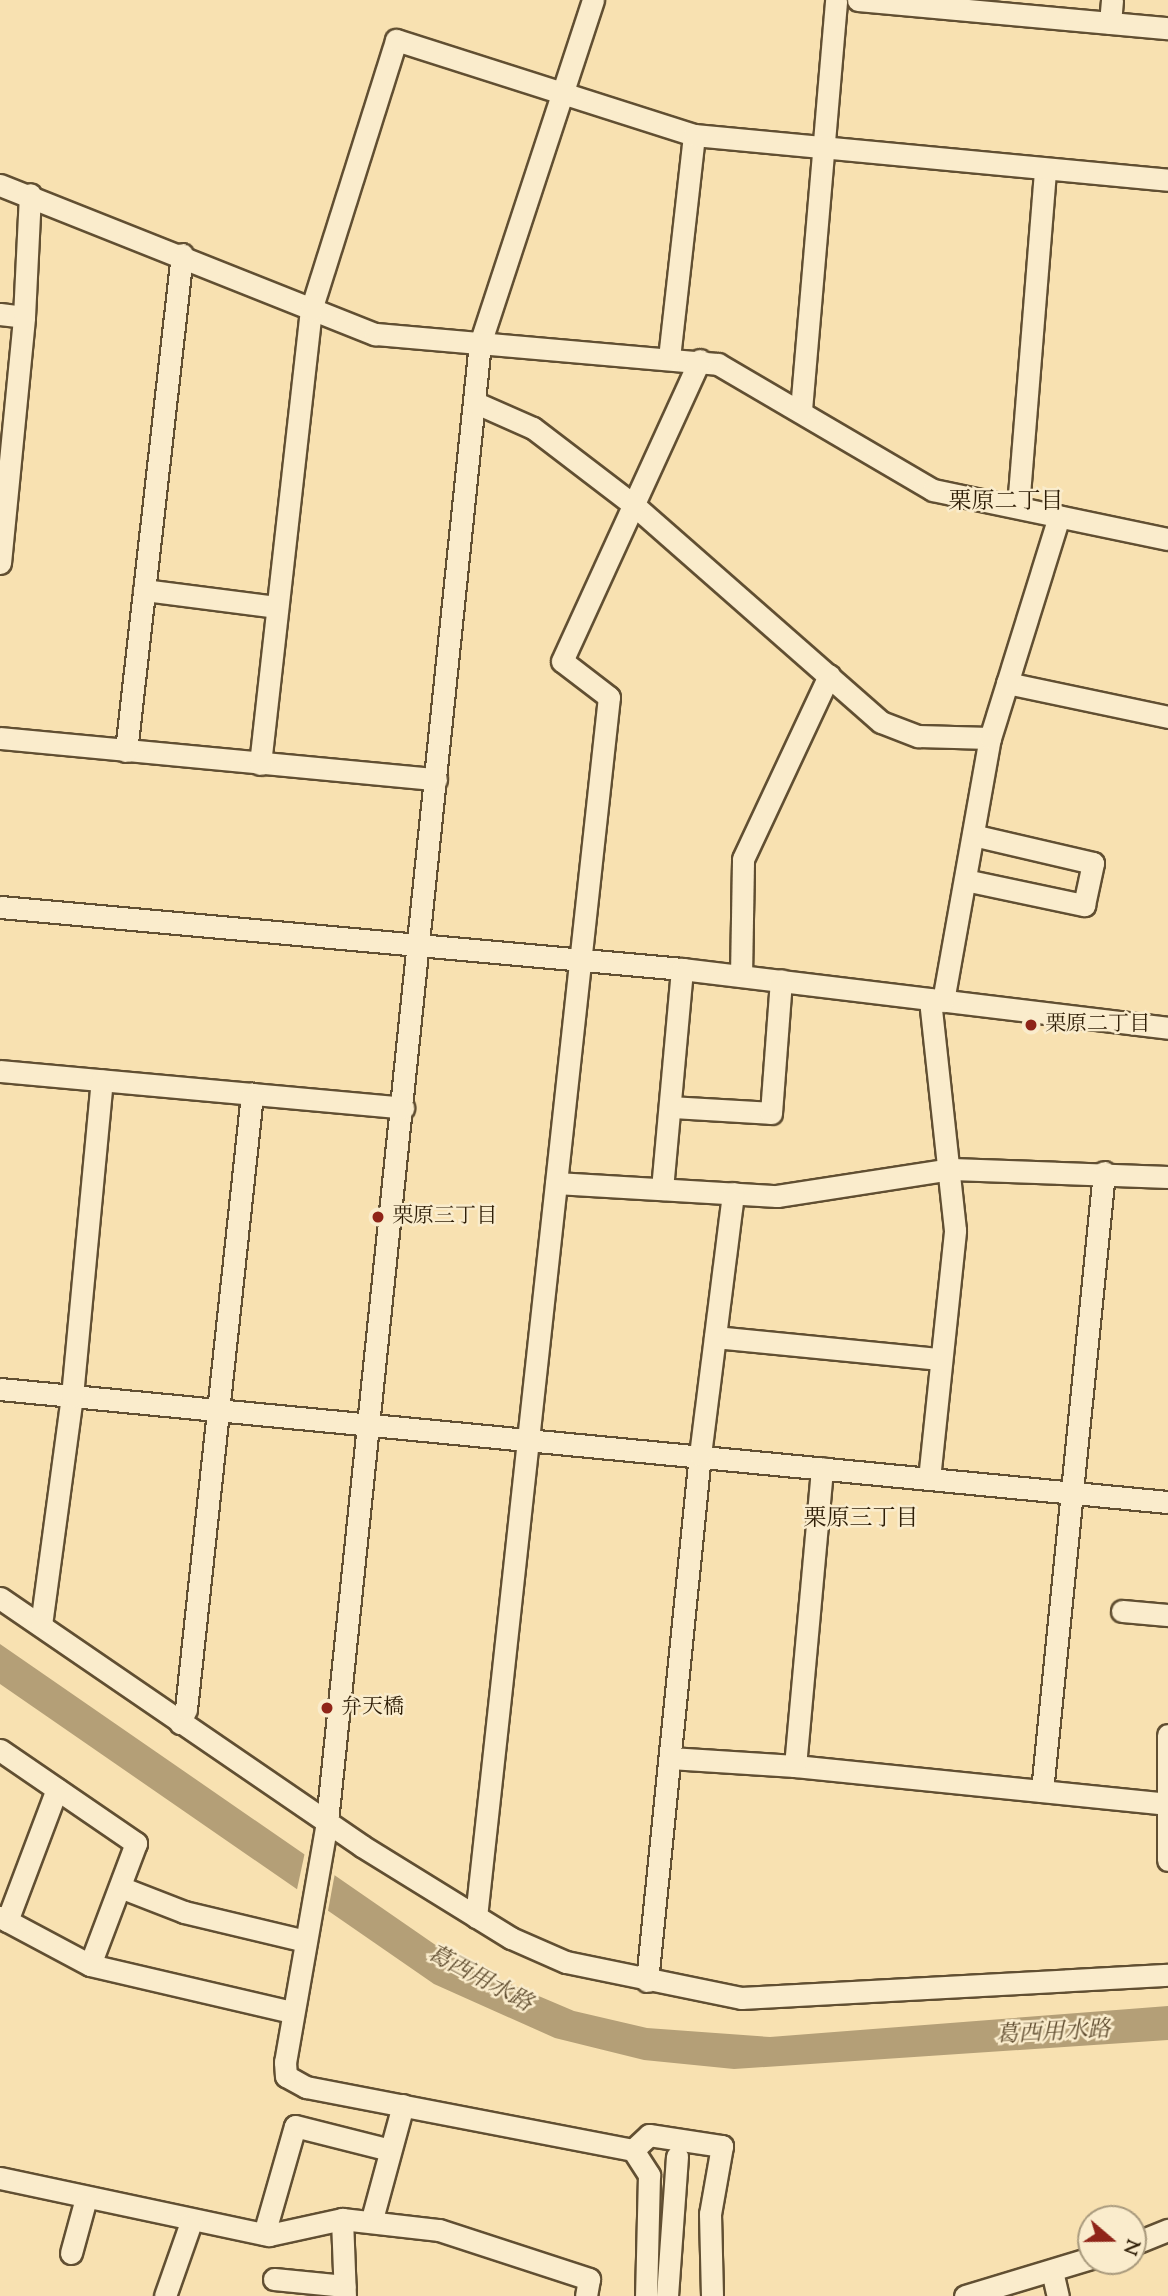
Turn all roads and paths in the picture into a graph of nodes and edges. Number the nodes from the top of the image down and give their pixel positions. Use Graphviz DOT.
graph roads {
  1 [pos="593,0"];
  2 [pos="836,0"];
  3 [pos="858,0"];
  4 [pos="1112,0"];
  5 [pos="1110,23"];
  6 [pos="1168,28"];
  7 [pos="561,94"];
  8 [pos="694,135"];
  9 [pos="826,146"];
  10 [pos="1045,169"];
  11 [pos="1168,180"];
  12 [pos="0,185"];
  13 [pos="30,194"];
  14 [pos="182,254"];
  15 [pos="311,310"];
  16 [pos="0,314"];
  17 [pos="24,317"];
  18 [pos="480,343"];
  19 [pos="669,358"];
  20 [pos="700,360"];
  21 [pos="474,402"];
  22 [pos="801,410"];
  23 [pos="635,506"];
  24 [pos="1018,507"];
  25 [pos="1059,517"];
  26 [pos="1168,539"];
  27 [pos="0,563"];
  28 [pos="144,590"];
  29 [pos="277,607"];
  30 [pos="829,675"];
  31 [pos="1007,683"];
  32 [pos="1168,717"];
  33 [pos="0,738"];
  34 [pos="990,738"];
  35 [pos="126,751"];
  36 [pos="260,764"];
  37 [pos="436,779"];
  38 [pos="973,835"];
  39 [pos="965,880"];
  40 [pos="0,907"];
  41 [pos="420,946"];
  42 [pos="580,960"];
  43 [pos="682,969"];
  44 [pos="741,976"];
  45 [pos="781,980"];
  46 [pos="937,1000"];
  47 [pos="1168,1028"];
  48 [pos="0,1071"];
  49 [pos="102,1080"];
  50 [pos="252,1094"];
  51 [pos="671,1107"];
  52 [pos="403,1108"];
  53 [pos="951,1169"];
  54 [pos="1104,1172"];
  55 [pos="1168,1177"];
  56 [pos="556,1183"];
  57 [pos="662,1189"];
  58 [pos="733,1193"];
  59 [pos="715,1337"];
  60 [pos="940,1359"];
  61 [pos="0,1389"];
  62 [pos="72,1396"];
  63 [pos="220,1409"];
  64 [pos="368,1423"];
  65 [pos="528,1438"];
  66 [pos="701,1455"];
  67 [pos="822,1468"];
  68 [pos="929,1479"];
  69 [pos="1069,1493"];
  70 [pos="1168,1502"];
  71 [pos="0,1598"];
  72 [pos="1122,1611"];
  73 [pos="1168,1615"];
  74 [pos="41,1625"];
  75 [pos="180,1723"];
  76 [pos="1168,1735"];
  77 [pos="0,1750"];
  78 [pos="670,1758"];
  79 [pos="795,1766"];
  80 [pos="57,1789"];
  81 [pos="1042,1791"];
  82 [pos="1166,1804"];
  83 [pos="327,1822"];
  84 [pos="1168,1860"];
  85 [pos="120,1887"];
  86 [pos="476,1917"];
  87 [pos="4,1919"];
  88 [pos="306,1941"];
  89 [pos="90,1965"];
  90 [pos="1168,1975"];
  91 [pos="646,1981"];
  92 [pos="292,2012"];
  93 [pos="403,2105"];
  94 [pos="390,2150"];
  95 [pos="633,2150"];
  96 [pos="677,2156"];
  97 [pos="0,2178"];
  98 [pos="86,2198"];
  99 [pos="342,2219"];
  100 [pos="372,2219"];
  101 [pos="191,2222"];
  102 [pos="1168,2230"];
  103 [pos="264,2234"];
  104 [pos="1147,2238"];
  105 [pos="71,2253"];
  106 [pos="1077,2263"];
  107 [pos="1052,2271"];
  108 [pos="274,2279"];
  109 [pos="345,2291"];
  110 [pos="164,2296"];
  111 [pos="586,2296"];
  112 [pos="646,2296"];
  113 [pos="667,2296"];
  114 [pos="712,2296"];
  115 [pos="965,2296"];
  116 [pos="1058,2296"];
  1 -- 7 [label="street"];
  2 -- 9 [label="street"];
  3 -- 5 [label="street"];
  4 -- 5 [label="street"];
  5 -- 6 [label="street"];
  7 -- 8 [label="street"];
  7 -- 15 [label="street"];
  7 -- 18 [label="street"];
  8 -- 9 [label="street"];
  8 -- 19 [label="street"];
  9 -- 10 [label="street"];
  9 -- 22 [label="street"];
  10 -- 11 [label="street"];
  10 -- 24 [label="street"];
  12 -- 13 [label="street"];
  13 -- 14 [label="street"];
  13 -- 17 [label="street"];
  14 -- 15 [label="street"];
  14 -- 28 [label="street"];
  15 -- 18 [label="street"];
  15 -- 29 [label="street"];
  16 -- 17 [label="street"];
  17 -- 27 [label="street"];
  18 -- 19 [label="street"];
  18 -- 21 [label="street"];
  19 -- 20 [label="street"];
  20 -- 22 [label="street"];
  20 -- 23 [label="street"];
  21 -- 23 [label="street"];
  21 -- 37 [label="street"];
  22 -- 24 [label="street"];
  23 -- 30 [label="street"];
  23 -- 42 [label="street"];
  24 -- 25 [label="street"];
  25 -- 26 [label="street"];
  25 -- 31 [label="street"];
  28 -- 29 [label="street"];
  28 -- 35 [label="street"];
  29 -- 36 [label="street"];
  30 -- 34 [label="street"];
  30 -- 44 [label="street"];
  31 -- 32 [label="street"];
  31 -- 34 [label="street"];
  33 -- 35 [label="street"];
  34 -- 38 [label="street"];
  35 -- 36 [label="street"];
  36 -- 37 [label="street"];
  37 -- 41 [label="street"];
  38 -- 39 [label="street"];
  38 -- 39 [label="street"];
  39 -- 46 [label="street"];
  40 -- 41 [label="street"];
  41 -- 42 [label="street"];
  41 -- 52 [label="street"];
  42 -- 43 [label="street"];
  42 -- 56 [label="street"];
  43 -- 44 [label="street"];
  43 -- 51 [label="street"];
  44 -- 45 [label="street"];
  45 -- 46 [label="street"];
  45 -- 51 [label="street"];
  46 -- 47 [label="street"];
  46 -- 53 [label="street"];
  48 -- 49 [label="street"];
  49 -- 50 [label="street"];
  49 -- 62 [label="street"];
  50 -- 52 [label="street"];
  50 -- 63 [label="street"];
  51 -- 57 [label="street"];
  52 -- 64 [label="street"];
  53 -- 54 [label="street"];
  53 -- 58 [label="street"];
  53 -- 60 [label="street"];
  54 -- 55 [label="street"];
  54 -- 69 [label="street"];
  56 -- 57 [label="street"];
  56 -- 65 [label="street"];
  57 -- 58 [label="street"];
  58 -- 59 [label="street"];
  59 -- 60 [label="street"];
  59 -- 66 [label="street"];
  60 -- 68 [label="street"];
  61 -- 62 [label="street"];
  62 -- 63 [label="street"];
  62 -- 74 [label="street"];
  63 -- 64 [label="street"];
  63 -- 75 [label="street"];
  64 -- 65 [label="street"];
  64 -- 83 [label="street"];
  65 -- 66 [label="street"];
  65 -- 86 [label="street"];
  66 -- 67 [label="street"];
  66 -- 78 [label="street"];
  67 -- 68 [label="street"];
  67 -- 79 [label="street"];
  68 -- 69 [label="street"];
  69 -- 70 [label="street"];
  69 -- 81 [label="street"];
  71 -- 74 [label="street"];
  72 -- 73 [label="street"];
  74 -- 75 [label="street"];
  75 -- 83 [label="street"];
  76 -- 82 [label="street"];
  77 -- 80 [label="street"];
  78 -- 79 [label="street"];
  78 -- 91 [label="street"];
  79 -- 81 [label="street"];
  80 -- 85 [label="street"];
  80 -- 87 [label="street"];
  81 -- 82 [label="street"];
  82 -- 84 [label="street"];
  83 -- 86 [label="street"];
  83 -- 88 [label="street"];
  85 -- 88 [label="street"];
  85 -- 89 [label="street"];
  86 -- 91 [label="street"];
  87 -- 89 [label="street"];
  88 -- 92 [label="street"];
  89 -- 92 [label="street"];
  90 -- 91 [label="street"];
  92 -- 93 [label="street"];
  93 -- 94 [label="street"];
  93 -- 95 [label="street"];
  94 -- 100 [label="street"];
  94 -- 103 [label="street"];
  95 -- 112 [label="street"];
  95 -- 114 [label="street"];
  96 -- 113 [label="street"];
  97 -- 98 [label="street"];
  98 -- 101 [label="street"];
  98 -- 105 [label="street"];
  99 -- 100 [label="street"];
  99 -- 103 [label="street"];
  99 -- 109 [label="street"];
  100 -- 111 [label="street"];
  101 -- 103 [label="street"];
  101 -- 110 [label="street"];
  102 -- 104 [label="street"];
  106 -- 107 [label="street"];
  107 -- 115 [label="street"];
  107 -- 116 [label="street"];
  108 -- 109 [label="street"];
}
